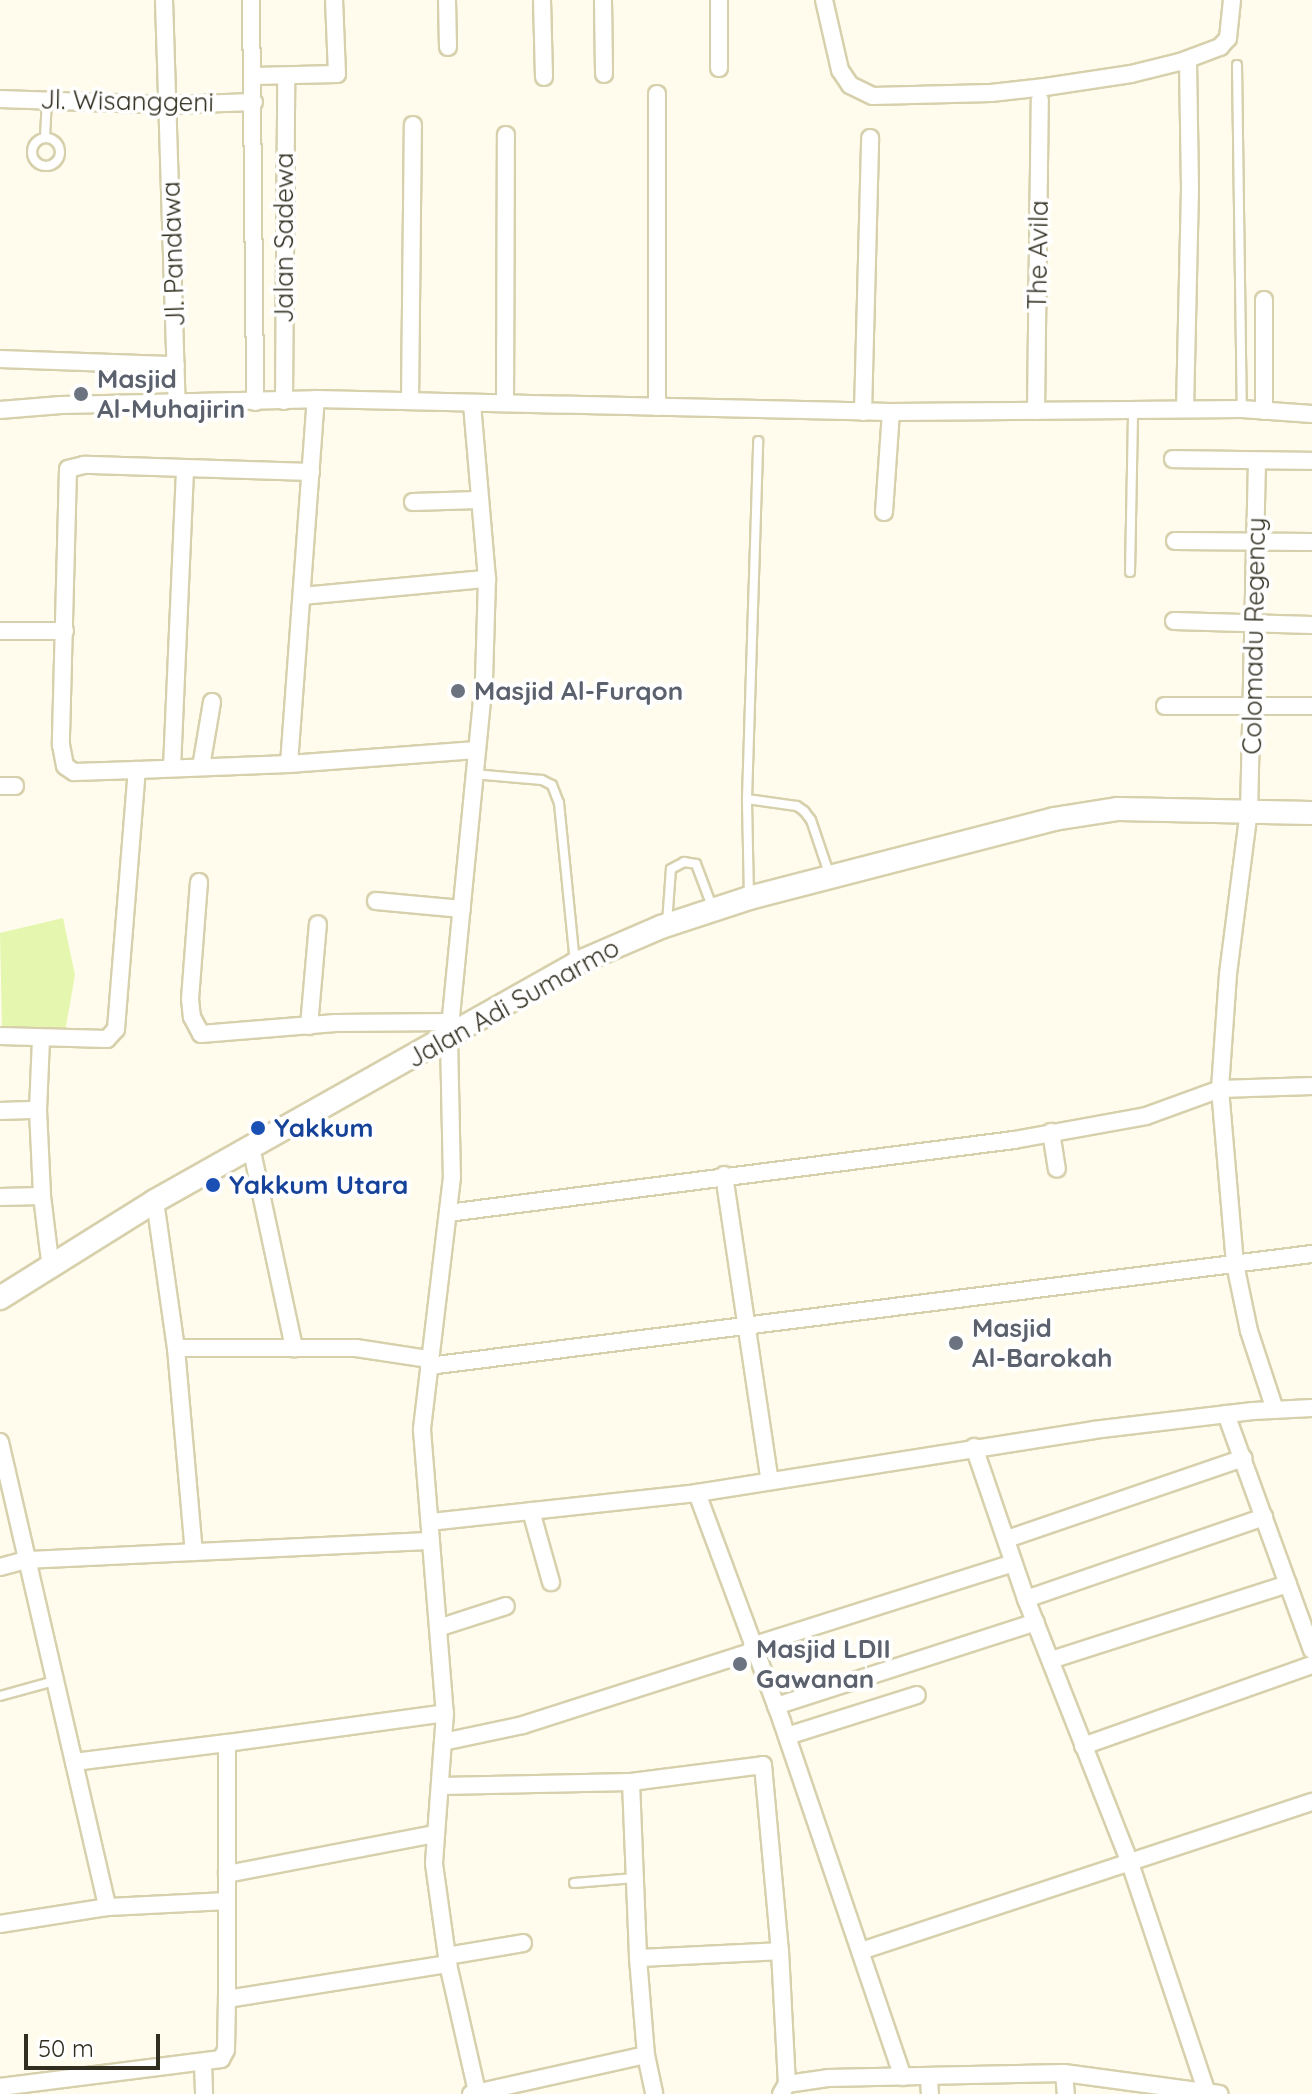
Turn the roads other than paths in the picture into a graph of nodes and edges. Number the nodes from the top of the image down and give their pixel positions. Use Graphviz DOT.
graph roads {
  1 [pos="164,0"];
  2 [pos="251,0"];
  3 [pos="334,0"];
  4 [pos="447,0"];
  5 [pos="542,0"];
  6 [pos="603,0"];
  7 [pos="719,0"];
  8 [pos="824,0"];
  9 [pos="1232,0"];
  10 [pos="448,47"];
  11 [pos="1188,60"];
  12 [pos="1237,65"];
  13 [pos="719,68"];
  14 [pos="604,74"];
  15 [pos="254,76"];
  16 [pos="286,76"];
  17 [pos="544,77"];
  18 [pos="657,94"];
  19 [pos="0,99"];
  20 [pos="47,100"];
  21 [pos="1040,100"];
  22 [pos="254,102"];
  23 [pos="168,105"];
  24 [pos="413,125"];
  25 [pos="506,135"];
  26 [pos="45,137"];
  27 [pos="870,138"];
  28 [pos="254,261"];
  29 [pos="283,262"];
  30 [pos="1264,300"];
  31 [pos="255,328"];
  32 [pos="283,328"];
  33 [pos="0,359"];
  34 [pos="176,365"];
  35 [pos="316,399"];
  36 [pos="284,401"];
  37 [pos="410,401"];
  38 [pos="255,402"];
  39 [pos="505,403"];
  40 [pos="177,404"];
  41 [pos="472,404"];
  42 [pos="657,407"];
  43 [pos="1185,409"];
  44 [pos="1242,409"];
  45 [pos="0,410"];
  46 [pos="1133,410"];
  47 [pos="1036,411"];
  48 [pos="1264,411"];
  49 [pos="863,412"];
  50 [pos="891,412"];
  51 [pos="1312,414"];
  52 [pos="758,441"];
  53 [pos="1173,459"];
  54 [pos="1257,461"];
  55 [pos="1312,461"];
  56 [pos="185,469"];
  57 [pos="311,472"];
  58 [pos="478,500"];
  59 [pos="413,502"];
  60 [pos="884,512"];
  61 [pos="1175,541"];
  62 [pos="1256,541"];
  63 [pos="1312,542"];
  64 [pos="1130,572"];
  65 [pos="487,579"];
  66 [pos="302,596"];
  67 [pos="1174,621"];
  68 [pos="1254,624"];
  69 [pos="1312,625"];
  70 [pos="0,631"];
  71 [pos="65,631"];
  72 [pos="212,702"];
  73 [pos="1252,705"];
  74 [pos="1165,706"];
  75 [pos="1312,706"];
  76 [pos="476,750"];
  77 [pos="289,764"];
  78 [pos="201,767"];
  79 [pos="172,768"];
  80 [pos="137,770"];
  81 [pos="473,774"];
  82 [pos="747,799"];
  83 [pos="1249,810"];
  84 [pos="1312,813"];
  85 [pos="830,877"];
  86 [pos="199,882"];
  87 [pos="749,898"];
  88 [pos="376,901"];
  89 [pos="462,909"];
  90 [pos="713,909"];
  91 [pos="318,924"];
  92 [pos="667,925"];
  93 [pos="575,964"];
  94 [pos="309,1026"];
  95 [pos="450,1030"];
  96 [pos="0,1036"];
  97 [pos="41,1039"];
  98 [pos="1312,1086"];
  99 [pos="1220,1089"];
  100 [pos="38,1110"];
  101 [pos="0,1111"];
  102 [pos="1051,1132"];
  103 [pos="251,1147"];
  104 [pos="1057,1169"];
  105 [pos="724,1175"];
  106 [pos="42,1196"];
  107 [pos="0,1197"];
  108 [pos="155,1201"];
  109 [pos="448,1213"];
  110 [pos="1312,1254"];
  111 [pos="1235,1264"];
  112 [pos="51,1269"];
  113 [pos="0,1298"];
  114 [pos="749,1325"];
  115 [pos="176,1348"];
  116 [pos="294,1348"];
  117 [pos="429,1362"];
  118 [pos="1312,1408"];
  119 [pos="1275,1410"];
  120 [pos="1226,1414"];
  121 [pos="0,1442"];
  122 [pos="974,1447"];
  123 [pos="1244,1458"];
  124 [pos="770,1481"];
  125 [pos="697,1493"];
  126 [pos="6,1504"];
  127 [pos="531,1511"];
  128 [pos="1264,1517"];
  129 [pos="430,1522"];
  130 [pos="1007,1539"];
  131 [pos="431,1541"];
  132 [pos="194,1552"];
  133 [pos="27,1560"];
  134 [pos="1013,1563"];
  135 [pos="0,1567"];
  136 [pos="551,1582"];
  137 [pos="1288,1584"];
  138 [pos="1026,1599"];
  139 [pos="506,1606"];
  140 [pos="1036,1622"];
  141 [pos="441,1627"];
  142 [pos="1311,1647"];
  143 [pos="753,1648"];
  144 [pos="1051,1660"];
  145 [pos="1312,1665"];
  146 [pos="55,1681"];
  147 [pos="917,1695"];
  148 [pos="0,1696"];
  149 [pos="776,1706"];
  150 [pos="445,1713"];
  151 [pos="787,1736"];
  152 [pos="443,1742"];
  153 [pos="227,1743"];
  154 [pos="1083,1746"];
  155 [pos="74,1762"];
  156 [pos="631,1782"];
  157 [pos="442,1786"];
  158 [pos="1312,1802"];
  159 [pos="435,1834"];
  160 [pos="1130,1863"];
  161 [pos="227,1874"];
  162 [pos="636,1878"];
  163 [pos="574,1883"];
  164 [pos="224,1901"];
  165 [pos="107,1907"];
  166 [pos="0,1924"];
  167 [pos="523,1943"];
  168 [pos="780,1951"];
  169 [pos="861,1951"];
  170 [pos="638,1958"];
  171 [pos="448,1960"];
  172 [pos="227,1999"];
  173 [pos="646,2055"];
  174 [pos="203,2063"];
  175 [pos="1064,2073"];
  176 [pos="984,2075"];
  177 [pos="903,2077"];
  178 [pos="929,2077"];
  179 [pos="0,2087"];
  180 [pos="527,2087"];
  181 [pos="784,2089"];
  182 [pos="1171,2091"];
  183 [pos="474,2093"];
  184 [pos="1213,2093"];
  185 [pos="204,2094"];
  186 [pos="654,2094"];
  187 [pos="930,2094"];
  188 [pos="985,2094"];
  189 [pos="1066,2094"];
  1 -- 23 [label="street, Jl. Pandawa"];
  2 -- 15 [label="street"];
  3 -- 16 [label="street"];
  4 -- 10 [label="street"];
  5 -- 17 [label="street"];
  6 -- 14 [label="street"];
  7 -- 13 [label="street"];
  8 -- 11 [label="street"];
  9 -- 11 [label="street"];
  11 -- 43 [label="street"];
  12 -- 44 [label="lane"];
  15 -- 16 [label="street"];
  15 -- 22 [label="street"];
  16 -- 29 [label="street, Jalan Sadewa"];
  18 -- 42 [label="street"];
  19 -- 20 [label="street, Jl. Wisanggeni"];
  20 -- 23 [label="street, Jl. Wisanggeni"];
  20 -- 26 [label="lane"];
  21 -- 47 [label="street, The Avila"];
  22 -- 23 [label="street, Jl. Wisanggeni"];
  22 -- 28 [label="street"];
  23 -- 34 [label="street, Jl. Pandawa"];
  24 -- 37 [label="street"];
  25 -- 39 [label="street"];
  27 -- 49 [label="street"];
  28 -- 29 [label="street"];
  28 -- 31 [label="street"];
  29 -- 32 [label="street, Jalan Sadewa"];
  30 -- 48 [label="street"];
  31 -- 32 [label="street"];
  31 -- 38 [label="street"];
  32 -- 36 [label="street, Jalan Sadewa"];
  33 -- 34 [label="street"];
  34 -- 40 [label="street, Jl. Pandawa"];
  35 -- 36 [label="street"];
  35 -- 37 [label="street"];
  35 -- 57 [label="street"];
  36 -- 38 [label="street"];
  37 -- 41 [label="street"];
  38 -- 40 [label="street"];
  39 -- 41 [label="street"];
  39 -- 42 [label="street"];
  40 -- 45 [label="street"];
  41 -- 58 [label="street"];
  42 -- 49 [label="street"];
  43 -- 44 [label="street"];
  43 -- 46 [label="street"];
  44 -- 48 [label="street"];
  46 -- 47 [label="street"];
  46 -- 64 [label="lane"];
  47 -- 50 [label="street"];
  48 -- 51 [label="street"];
  49 -- 50 [label="street"];
  50 -- 60 [label="street"];
  52 -- 82 [label="lane"];
  53 -- 54 [label="street"];
  54 -- 55 [label="street"];
  54 -- 62 [label="street, Colomadu Regency"];
  56 -- 57 [label="street"];
  56 -- 71 [label="street"];
  56 -- 79 [label="street"];
  57 -- 66 [label="street"];
  58 -- 59 [label="street"];
  58 -- 65 [label="street"];
  61 -- 62 [label="street"];
  62 -- 63 [label="street"];
  62 -- 68 [label="street, Colomadu Regency"];
  65 -- 66 [label="street"];
  65 -- 76 [label="street"];
  66 -- 77 [label="street"];
  67 -- 68 [label="street"];
  68 -- 69 [label="street"];
  68 -- 73 [label="street, Colomadu Regency"];
  70 -- 71 [label="street"];
  71 -- 80 [label="street"];
  72 -- 78 [label="street"];
  73 -- 74 [label="street"];
  73 -- 75 [label="street"];
  73 -- 83 [label="street, Colomadu Regency"];
  76 -- 77 [label="street"];
  76 -- 81 [label="street"];
  77 -- 78 [label="street"];
  78 -- 79 [label="street"];
  79 -- 80 [label="street"];
  80 -- 97 [label="street"];
  81 -- 89 [label="street"];
  81 -- 93 [label="lane"];
  82 -- 85 [label="lane"];
  82 -- 87 [label="lane"];
  83 -- 84 [label="main road, Jalan Adi Sumarmo"];
  83 -- 85 [label="main road, Jalan Adi Sumarmo"];
  83 -- 99 [label="street, Colomadu Regency"];
  85 -- 87 [label="main road, Jalan Adi Sumarmo"];
  86 -- 94 [label="street"];
  87 -- 90 [label="main road, Jalan Adi Sumarmo"];
  88 -- 89 [label="street"];
  89 -- 95 [label="street"];
  90 -- 92 [label="main road, Jalan Adi Sumarmo"];
  90 -- 92 [label="lane"];
  91 -- 94 [label="street"];
  92 -- 93 [label="main road, Jalan Adi Sumarmo"];
  93 -- 95 [label="main road, Jalan Adi Sumarmo"];
  94 -- 95 [label="street"];
  95 -- 103 [label="main road, Jalan Adi Sumarmo"];
  95 -- 109 [label="street"];
  96 -- 97 [label="street"];
  97 -- 100 [label="street"];
  98 -- 99 [label="street"];
  99 -- 102 [label="street"];
  99 -- 111 [label="street, Colomadu Regency"];
  100 -- 101 [label="street"];
  100 -- 106 [label="street"];
  102 -- 104 [label="street"];
  102 -- 105 [label="street"];
  103 -- 108 [label="main road, Jalan Adi Sumarmo"];
  103 -- 116 [label="street"];
  105 -- 109 [label="street"];
  105 -- 114 [label="street"];
  106 -- 107 [label="street"];
  106 -- 112 [label="street"];
  108 -- 112 [label="main road, Jalan Adi Sumarmo"];
  108 -- 115 [label="street"];
  109 -- 117 [label="street"];
  110 -- 111 [label="street"];
  111 -- 114 [label="street"];
  111 -- 119 [label="street, Colomadu Regency"];
  112 -- 113 [label="main road, Jalan Adi Sumarmo"];
  114 -- 117 [label="street"];
  114 -- 124 [label="street"];
  115 -- 116 [label="street"];
  115 -- 132 [label="street"];
  116 -- 117 [label="street"];
  117 -- 129 [label="street"];
  118 -- 119 [label="street"];
  119 -- 120 [label="street"];
  120 -- 122 [label="street"];
  120 -- 123 [label="street"];
  121 -- 126 [label="street"];
  122 -- 124 [label="street"];
  122 -- 130 [label="street"];
  123 -- 128 [label="street"];
  123 -- 130 [label="street"];
  124 -- 125 [label="street"];
  125 -- 127 [label="street"];
  125 -- 143 [label="street"];
  126 -- 133 [label="street"];
  127 -- 129 [label="street"];
  127 -- 136 [label="street"];
  128 -- 137 [label="street"];
  128 -- 138 [label="street"];
  129 -- 131 [label="street"];
  130 -- 134 [label="street"];
  131 -- 132 [label="street"];
  131 -- 141 [label="street"];
  132 -- 133 [label="street"];
  133 -- 135 [label="street"];
  133 -- 146 [label="street"];
  134 -- 138 [label="street"];
  134 -- 143 [label="street"];
  137 -- 142 [label="street"];
  137 -- 144 [label="street"];
  138 -- 140 [label="street"];
  139 -- 141 [label="street"];
  140 -- 144 [label="street"];
  140 -- 149 [label="street"];
  141 -- 150 [label="street"];
  143 -- 149 [label="street"];
  143 -- 152 [label="street"];
  144 -- 154 [label="street"];
  145 -- 154 [label="street"];
  146 -- 148 [label="lane"];
  146 -- 155 [label="street"];
  147 -- 151 [label="street"];
  149 -- 151 [label="street"];
  150 -- 152 [label="street"];
  150 -- 153 [label="street"];
  151 -- 169 [label="street"];
  152 -- 157 [label="street"];
  153 -- 155 [label="street"];
  153 -- 161 [label="street"];
  154 -- 160 [label="street"];
  155 -- 165 [label="street"];
  156 -- 157 [label="street"];
  156 -- 162 [label="street"];
  156 -- 168 [label="street"];
  157 -- 159 [label="street"];
  158 -- 160 [label="street"];
  159 -- 161 [label="street"];
  159 -- 171 [label="street"];
  160 -- 169 [label="street"];
  160 -- 184 [label="street"];
  161 -- 164 [label="street"];
  162 -- 163 [label="lane"];
  162 -- 170 [label="street"];
  164 -- 165 [label="street"];
  164 -- 172 [label="street"];
  165 -- 166 [label="street"];
  167 -- 171 [label="street"];
  168 -- 170 [label="street"];
  168 -- 181 [label="street"];
  169 -- 177 [label="street"];
  170 -- 173 [label="street"];
  171 -- 172 [label="street"];
  171 -- 183 [label="street"];
  172 -- 174 [label="street"];
  173 -- 180 [label="street"];
  173 -- 186 [label="street"];
  174 -- 179 [label="street"];
  174 -- 185 [label="street"];
  175 -- 176 [label="street"];
  175 -- 182 [label="street"];
  175 -- 189 [label="street"];
  176 -- 178 [label="street"];
  176 -- 188 [label="street"];
  177 -- 178 [label="street"];
  177 -- 181 [label="street"];
  178 -- 187 [label="street"];
  180 -- 183 [label="street"];
  182 -- 184 [label="street"];
}
